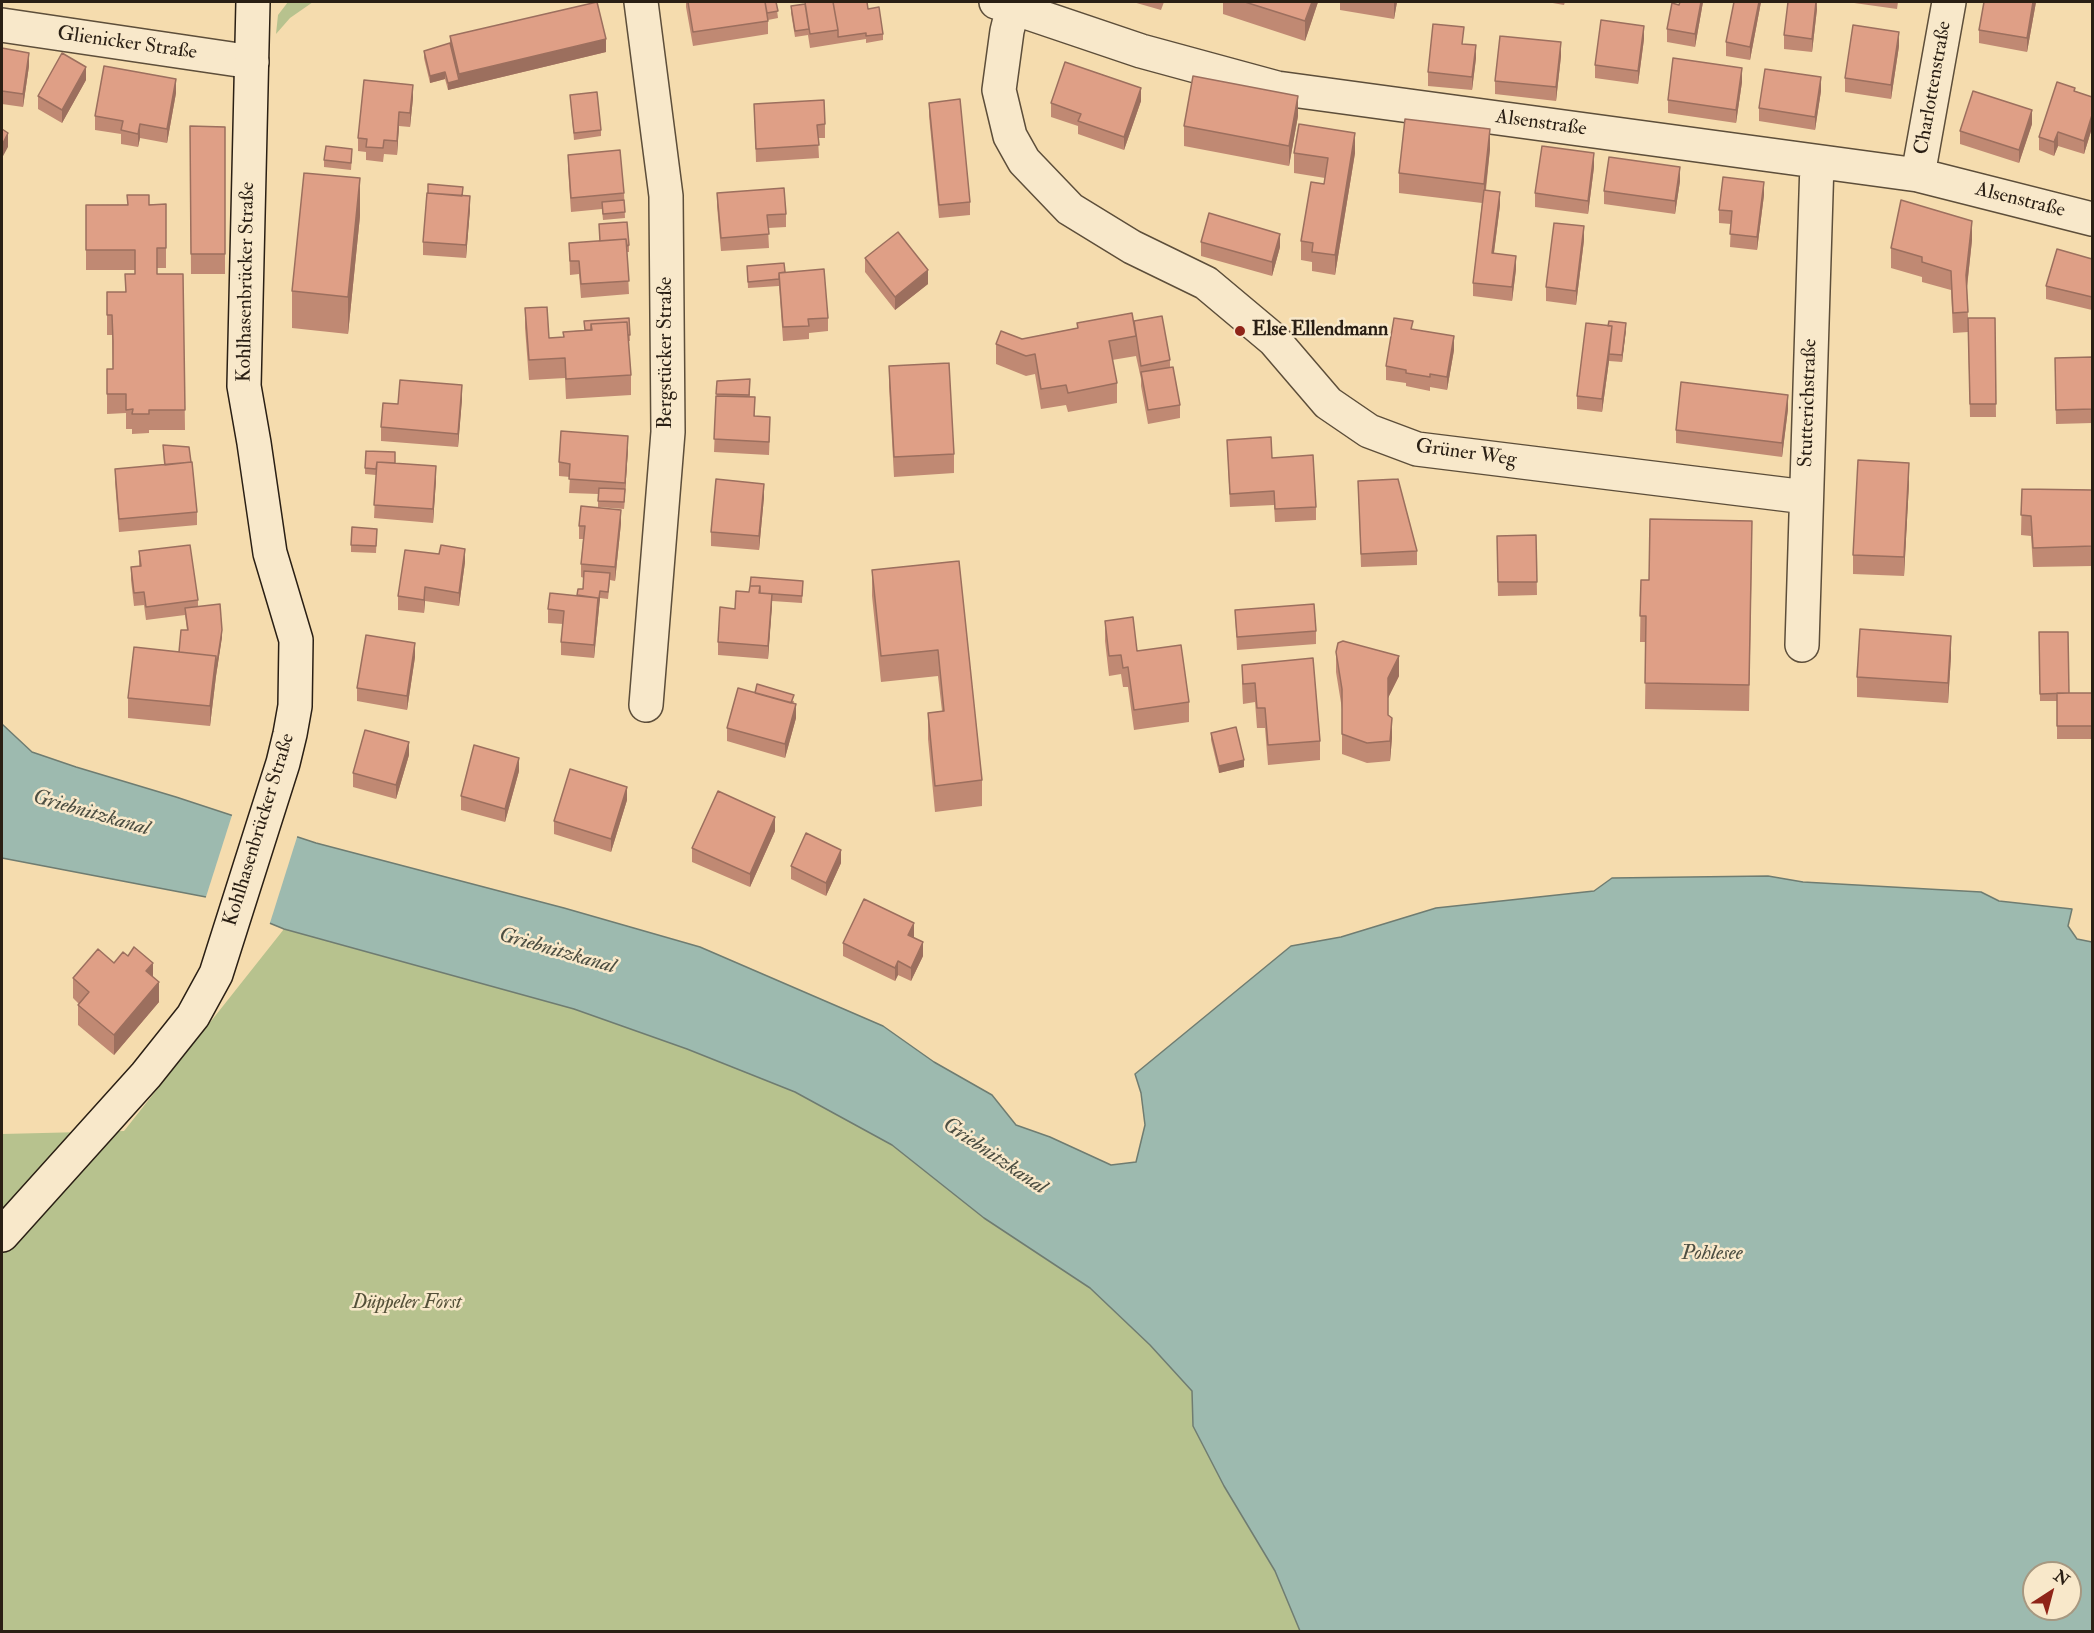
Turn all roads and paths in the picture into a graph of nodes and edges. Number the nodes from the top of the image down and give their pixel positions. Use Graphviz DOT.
graph roads {
  1 [pos="253,2"];
  2 [pos="641,2"];
  3 [pos="1949,2"];
  4 [pos="1005,4"];
  5 [pos="2,25"];
  6 [pos="252,62"];
  7 [pos="1817,162"];
  8 [pos="1918,176"];
  9 [pos="2092,219"];
  10 [pos="1806,497"];
  11 [pos="1802,645"];
  12 [pos="646,705"];
  13 [pos="2,1235"];
  1 -- 6 [label="street, Kohlhasenbrücker Straße"];
  2 -- 12 [label="street, Bergstücker Straße"];
  3 -- 8 [label="street, Charlottenstraße"];
  4 -- 7 [label="street, Alsenstraße"];
  4 -- 10 [label="street, Grüner Weg"];
  5 -- 6 [label="street, Glienicker Straße"];
  6 -- 13 [label="street, Kohlhasenbrücker Straße"];
  7 -- 8 [label="street, Alsenstraße"];
  7 -- 10 [label="street, Stutterichstraße"];
  8 -- 9 [label="street, Alsenstraße"];
  10 -- 11 [label="street, Stutterichstraße"];
}
